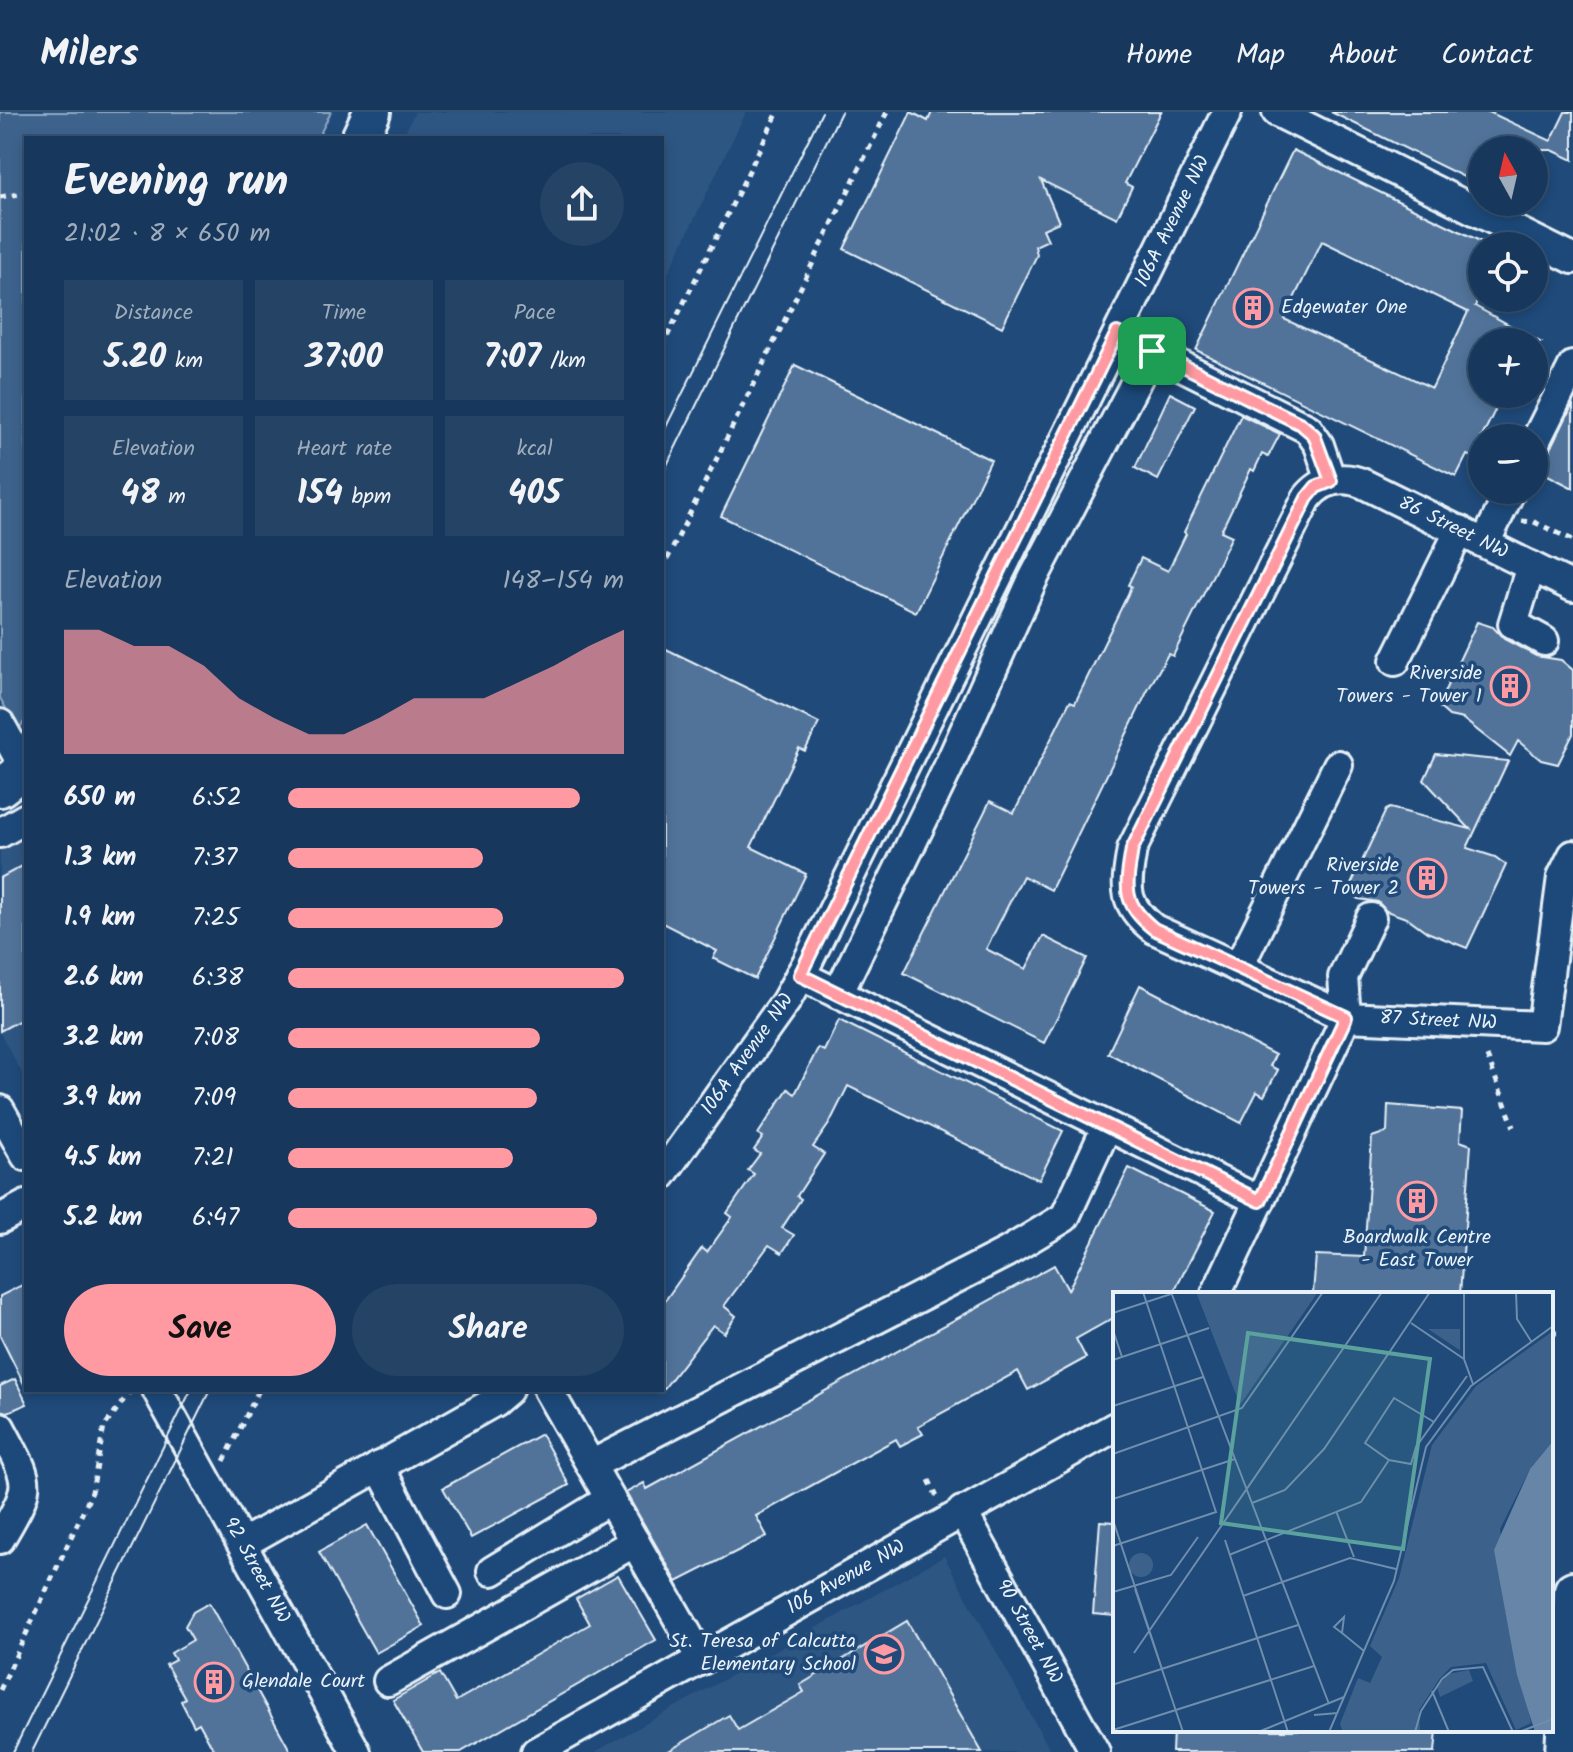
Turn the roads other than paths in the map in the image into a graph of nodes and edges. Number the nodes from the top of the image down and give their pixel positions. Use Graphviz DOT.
graph roads {
  1 [pos="372,112"];
  2 [pos="1227,112"];
  3 [pos="1277,112"];
  4 [pos="361,136"];
  5 [pos="1573,259"];
  6 [pos="1117,333"];
  7 [pos="1152,351"];
  8 [pos="1573,366"];
  9 [pos="1544,424"];
  10 [pos="1331,481"];
  11 [pos="1504,504"];
  12 [pos="1460,530"];
  13 [pos="1485,543"];
  14 [pos="1531,566"];
  15 [pos="1573,587"];
  16 [pos="1544,641"];
  17 [pos="1395,661"];
  18 [pos="0,724"];
  19 [pos="1338,765"];
  20 [pos="19,774"];
  21 [pos="24,819"];
  22 [pos="0,833"];
  23 [pos="1573,855"];
  24 [pos="1371,918"];
  25 [pos="1238,968"];
  26 [pos="800,975"];
  27 [pos="838,994"];
  28 [pos="1346,1017"];
  29 [pos="0,1110"];
  30 [pos="1107,1126"];
  31 [pos="24,1152"];
  32 [pos="664,1172"];
  33 [pos="1260,1201"];
  34 [pos="24,1206"];
  35 [pos="0,1219"];
  36 [pos="1217,1292"];
  37 [pos="158,1392"];
  38 [pos="506,1392"];
  39 [pos="549,1392"];
  40 [pos="0,1427"];
  41 [pos="1113,1428"];
  42 [pos="591,1465"];
  43 [pos="379,1466"];
  44 [pos="610,1499"];
  45 [pos="950,1505"];
  46 [pos="0,1539"];
  47 [pos="635,1542"];
  48 [pos="242,1544"];
  49 [pos="492,1571"];
  50 [pos="1573,1590"];
  51 [pos="447,1594"];
  52 [pos="702,1660"];
  53 [pos="388,1681"];
  54 [pos="356,1752"];
  55 [pos="536,1752"];
  56 [pos="1095,1752"];
  57 [pos="1564,1752"];
  1 -- 4 [label="main road"];
  2 -- 6 [label="street, 106A Avenue NW"];
  3 -- 5 [label="street"];
  6 -- 7 [label="street"];
  6 -- 26 [label="street, 106A Avenue NW"];
  7 -- 10 [label="street"];
  7 -- 27 [label="street"];
  8 -- 9 [label="street"];
  10 -- 12 [label="street, 86 Street NW"];
  10 -- 25 [label="street, 87 Street NW"];
  11 -- 13 [label="street"];
  12 -- 13 [label="street, 86 Street NW"];
  12 -- 17 [label="street"];
  13 -- 14 [label="street, 86 Street NW"];
  14 -- 15 [label="street, 86 Street NW"];
  14 -- 16 [label="street"];
  18 -- 20 [label="street"];
  19 -- 25 [label="street"];
  21 -- 22 [label="street"];
  23 -- 28 [label="street, 87 Street NW"];
  24 -- 28 [label="street"];
  25 -- 28 [label="street, 87 Street NW"];
  26 -- 27 [label="street"];
  26 -- 32 [label="street, 106A Avenue NW"];
  27 -- 30 [label="street"];
  28 -- 33 [label="street"];
  29 -- 31 [label="street"];
  30 -- 33 [label="street"];
  30 -- 42 [label="street"];
  33 -- 36 [label="street"];
  34 -- 35 [label="street"];
  37 -- 48 [label="street, 92 Street NW"];
  38 -- 43 [label="street"];
  39 -- 42 [label="street"];
  40 -- 46 [label="street"];
  41 -- 45 [label="street, 106 Avenue NW"];
  42 -- 44 [label="street"];
  43 -- 48 [label="street"];
  43 -- 51 [label="street"];
  44 -- 47 [label="street"];
  44 -- 49 [label="street"];
  45 -- 52 [label="street, 106 Avenue NW"];
  45 -- 56 [label="street, 90 Street NW"];
  47 -- 52 [label="street"];
  47 -- 53 [label="street"];
  48 -- 54 [label="street, 92 Street NW"];
  50 -- 57 [label="main road"];
  52 -- 55 [label="street, 106 Avenue NW"];
}
